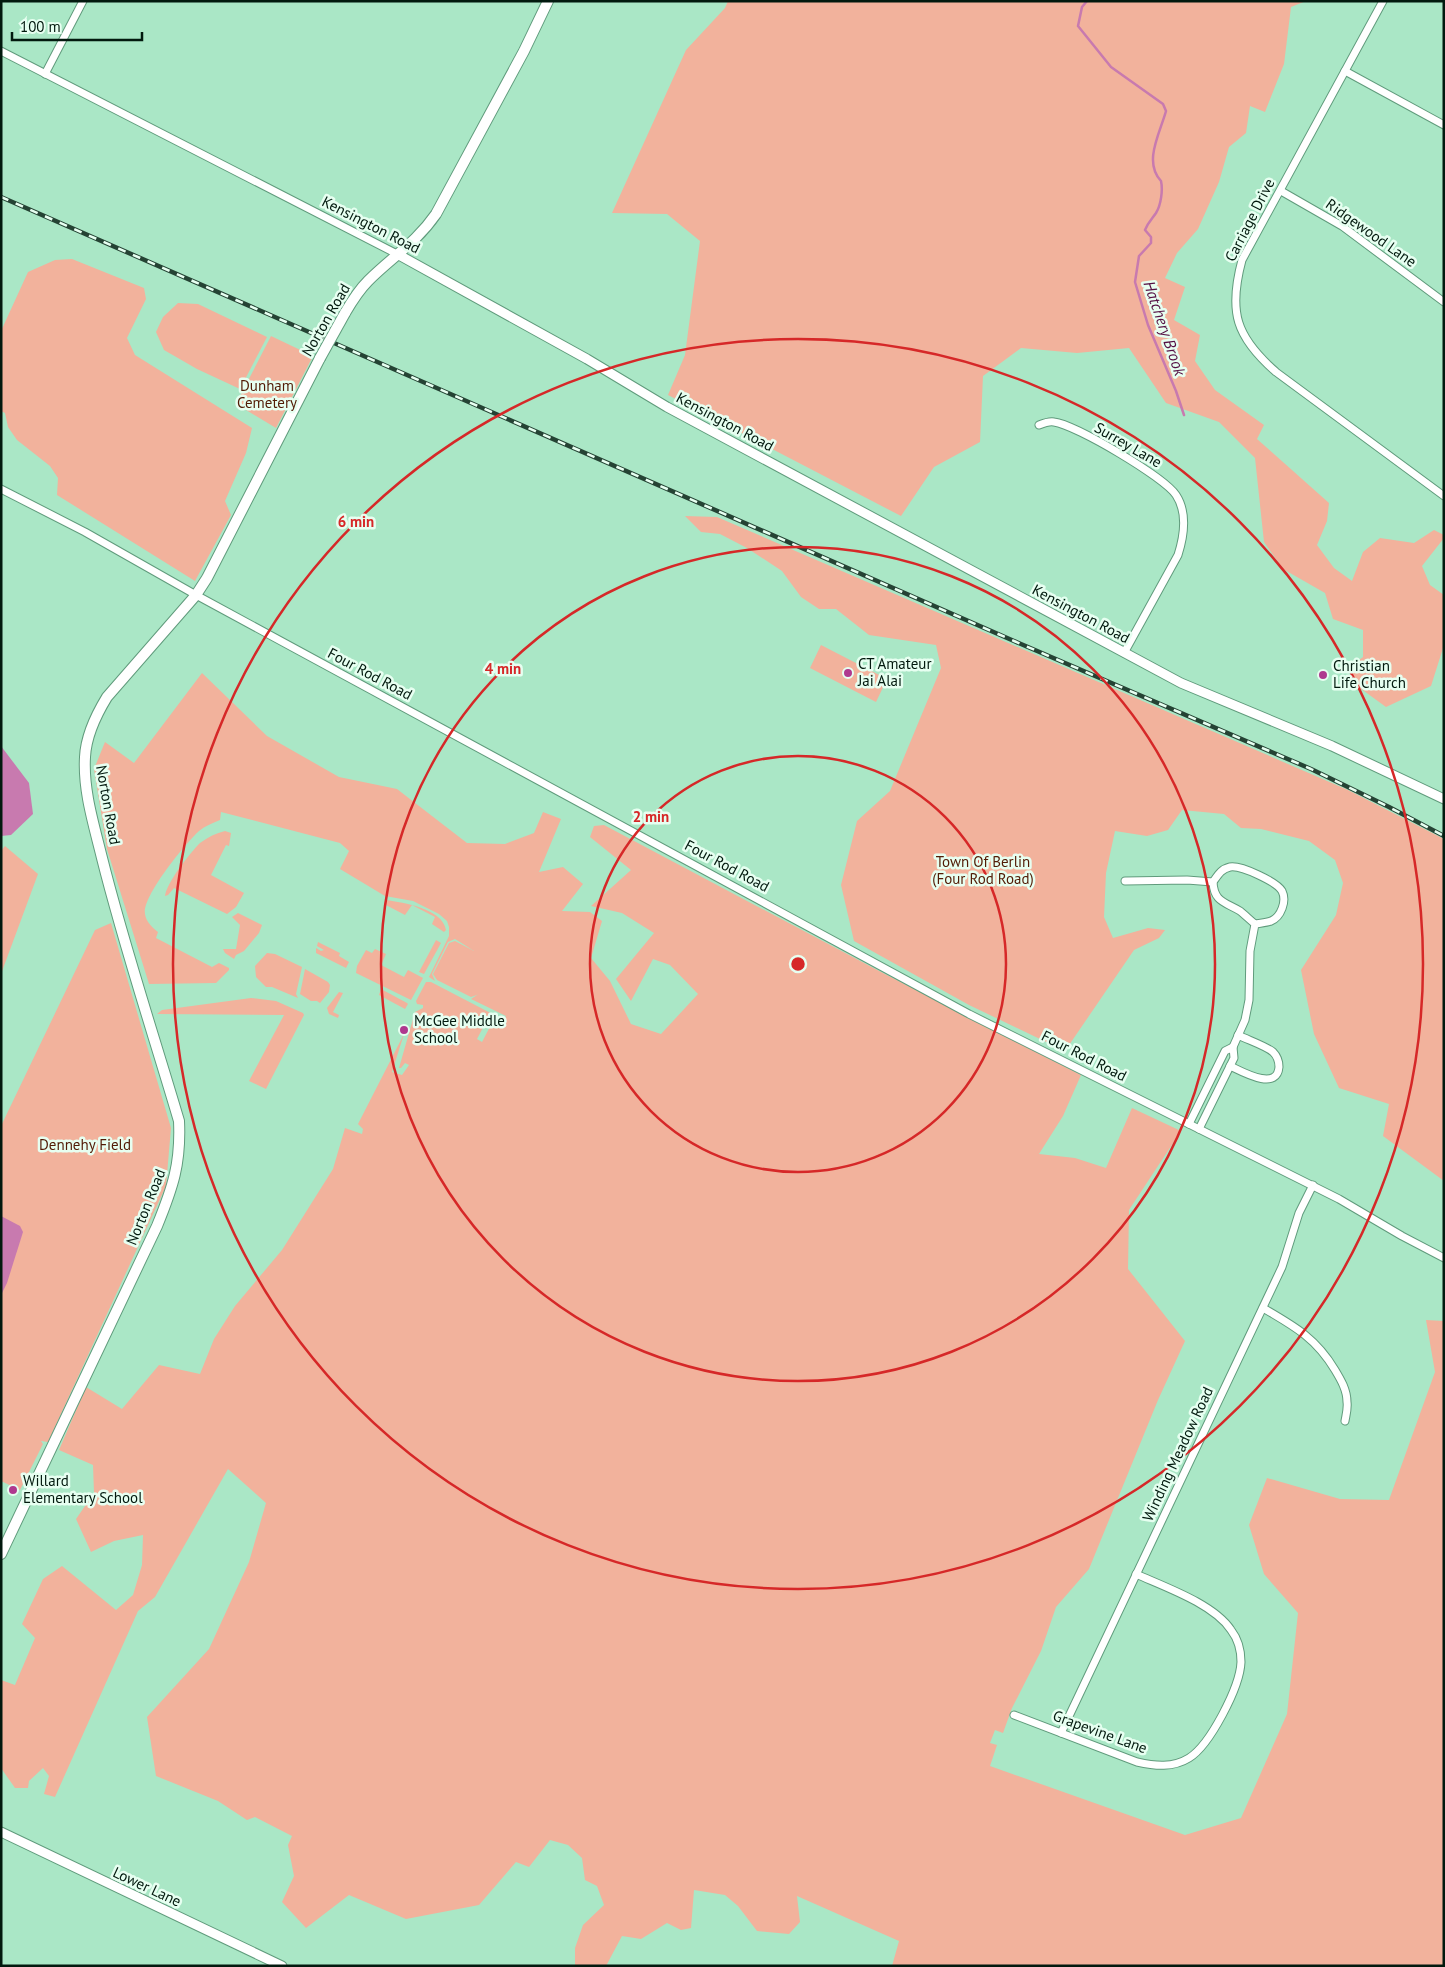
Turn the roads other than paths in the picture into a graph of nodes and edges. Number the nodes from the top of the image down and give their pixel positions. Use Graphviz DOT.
graph roads {
  1 [pos="83,1"];
  2 [pos="548,1"];
  3 [pos="1383,1"];
  4 [pos="1,51"];
  5 [pos="1345,71"];
  6 [pos="45,74"];
  7 [pos="1444,125"];
  8 [pos="1281,191"];
  9 [pos="399,255"];
  10 [pos="1444,302"];
  11 [pos="1039,425"];
  12 [pos="1,488"];
  13 [pos="1444,496"];
  14 [pos="196,595"];
  15 [pos="1124,653"];
  16 [pos="1444,799"];
  17 [pos="1125,881"];
  18 [pos="1212,882"];
  19 [pos="1255,924"];
  20 [pos="1238,1035"];
  21 [pos="1233,1047"];
  22 [pos="1230,1066"];
  23 [pos="1189,1124"];
  24 [pos="1199,1129"];
  25 [pos="1313,1185"];
  26 [pos="1444,1258"];
  27 [pos="1263,1308"];
  28 [pos="1345,1421"];
  29 [pos="1,1554"];
  30 [pos="1136,1574"];
  31 [pos="1014,1715"];
  32 [pos="1061,1733"];
  33 [pos="1,1832"];
  34 [pos="282,1966"];
  1 -- 6 [label="street"];
  2 -- 9 [label="main road, Norton Road"];
  3 -- 5 [label="street, Carriage Drive"];
  4 -- 6 [label="street, Kensington Road"];
  5 -- 7 [label="street"];
  5 -- 8 [label="street, Carriage Drive"];
  6 -- 9 [label="street, Kensington Road"];
  8 -- 10 [label="street, Ridgewood Lane"];
  8 -- 13 [label="street, Carriage Drive"];
  9 -- 14 [label="main road, Norton Road, bridge"];
  9 -- 15 [label="street, Kensington Road"];
  11 -- 15 [label="street, Surrey Lane"];
  12 -- 14 [label="street, Four Rod Road"];
  14 -- 23 [label="street, Four Rod Road"];
  14 -- 29 [label="main road, Norton Road"];
  15 -- 16 [label="street, Kensington Road"];
  17 -- 18 [label="street"];
  18 -- 19 [label="street"];
  18 -- 19 [label="street"];
  19 -- 20 [label="street"];
  20 -- 21 [label="street"];
  20 -- 22 [label="street"];
  21 -- 22 [label="street"];
  21 -- 23 [label="street"];
  22 -- 24 [label="street"];
  23 -- 24 [label="street, Four Rod Road"];
  24 -- 25 [label="street, Four Rod Road"];
  25 -- 26 [label="street, Four Rod Road"];
  25 -- 27 [label="street, Winding Meadow Road"];
  27 -- 28 [label="street"];
  27 -- 30 [label="street, Winding Meadow Road"];
  30 -- 32 [label="street, Winding Meadow Road"];
  30 -- 32 [label="street, Grapevine Lane"];
  31 -- 32 [label="street, Grapevine Lane"];
  33 -- 34 [label="street, Lower Lane"];
}
